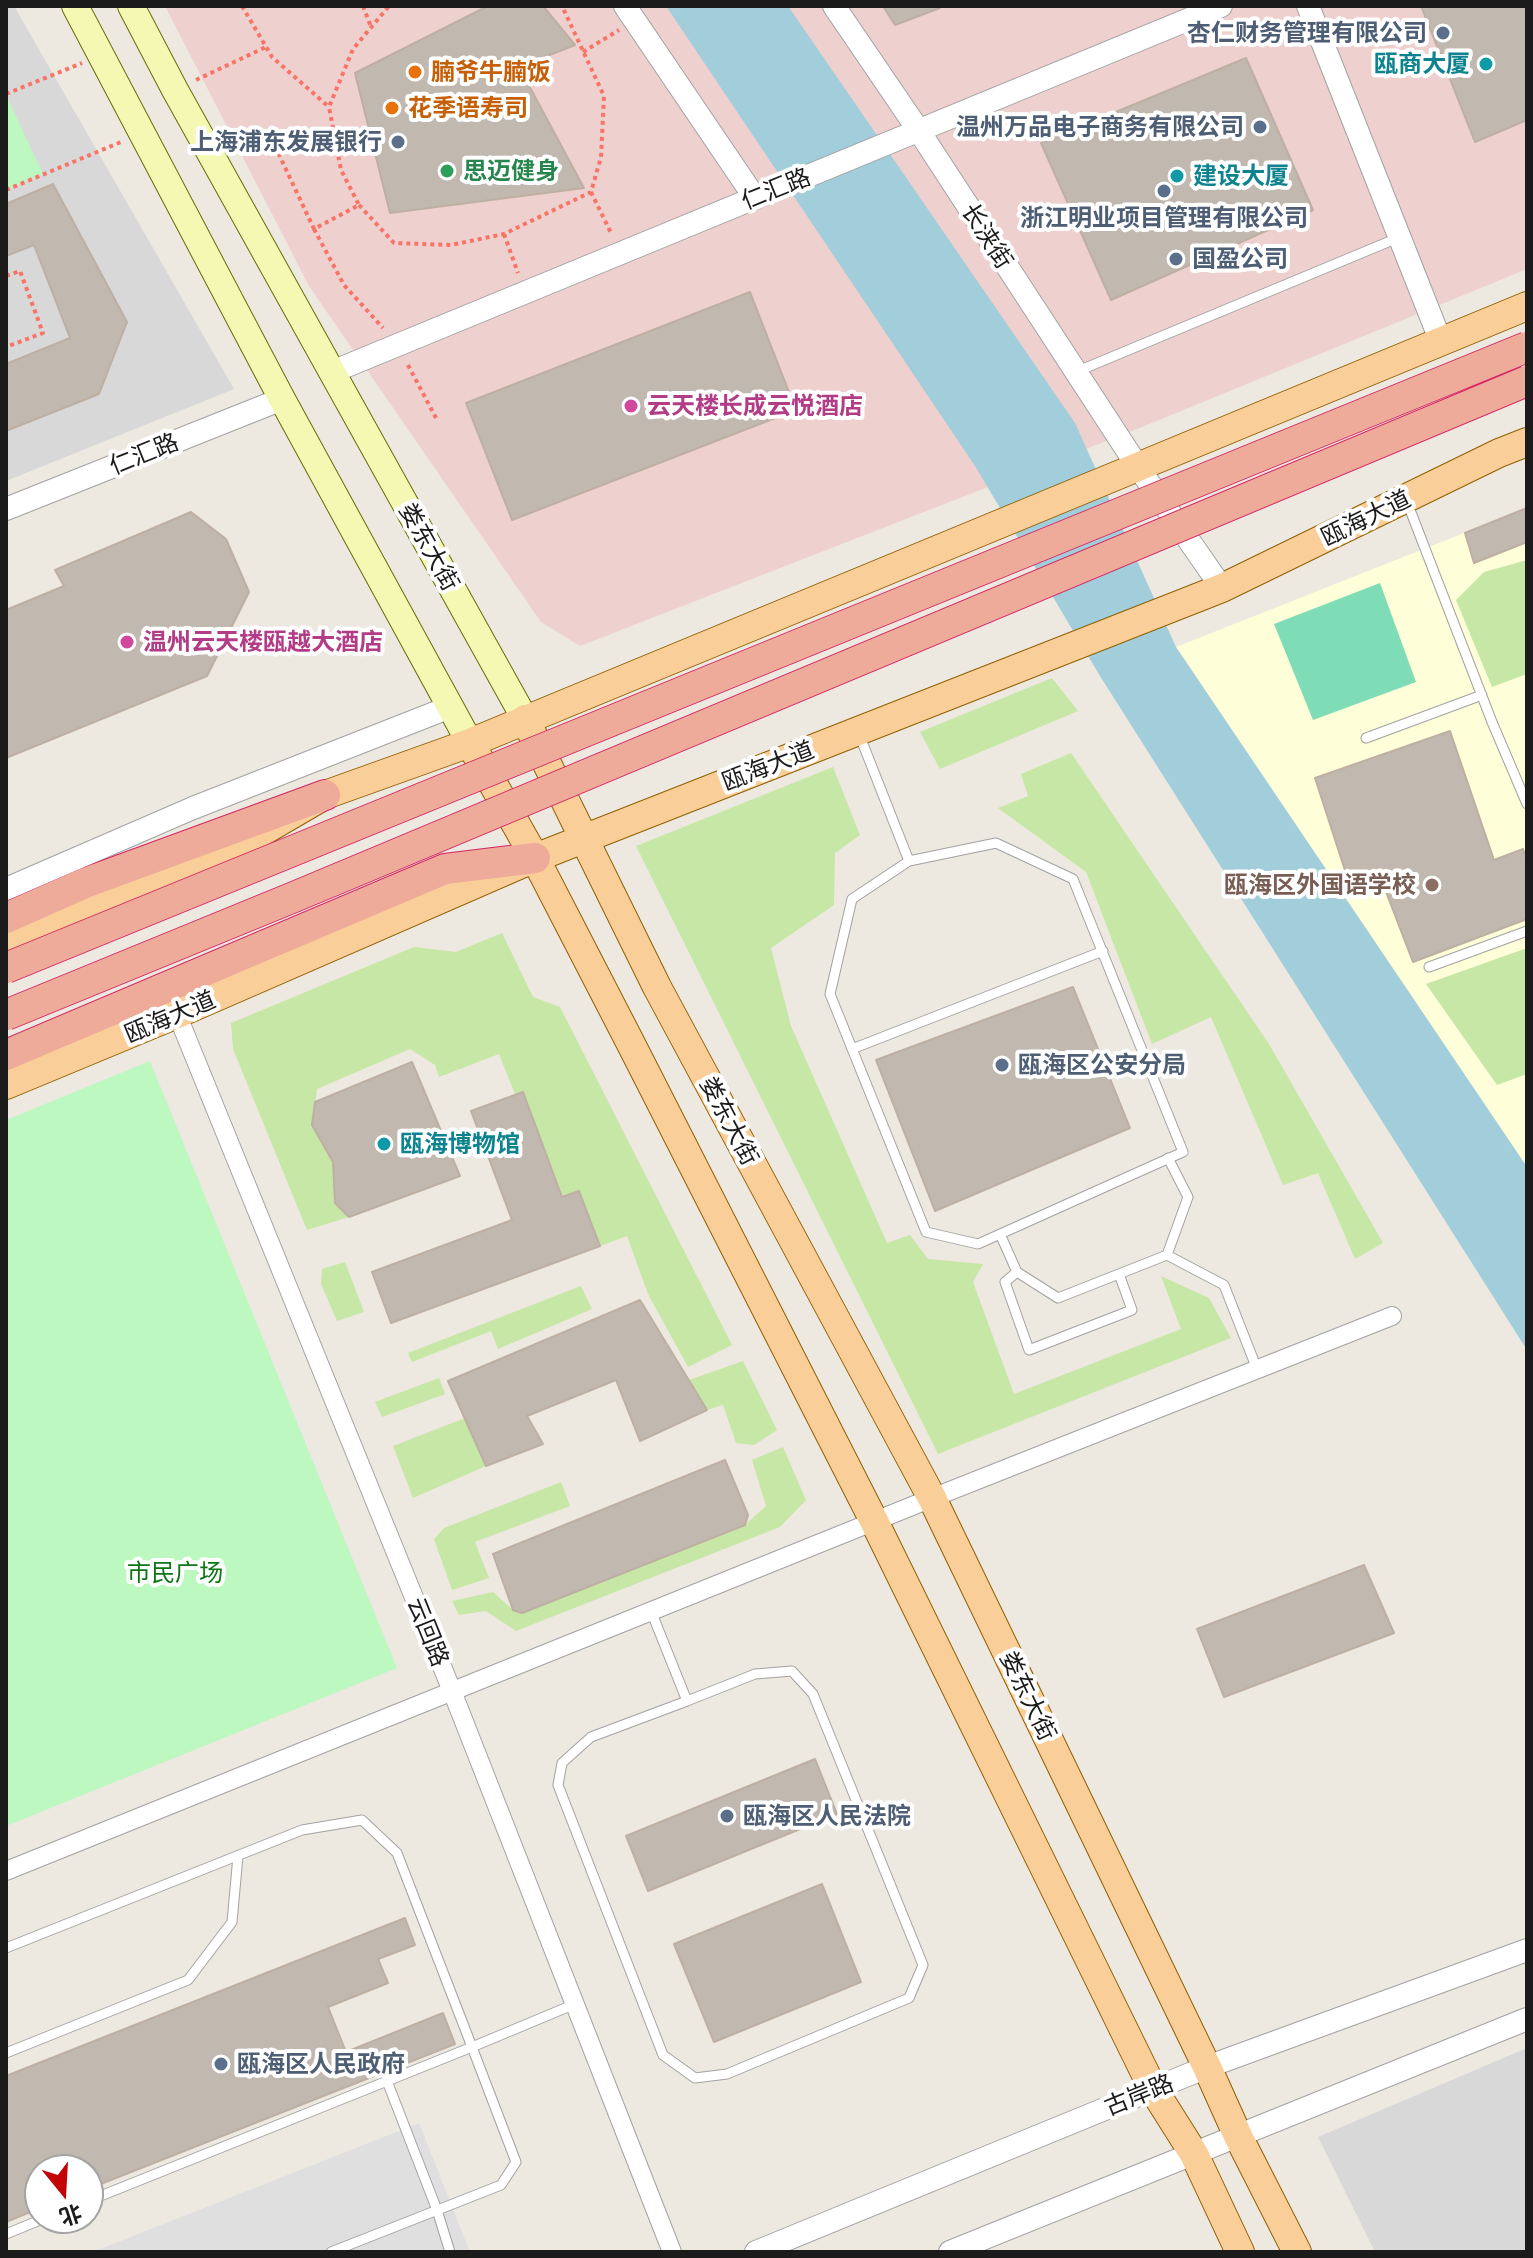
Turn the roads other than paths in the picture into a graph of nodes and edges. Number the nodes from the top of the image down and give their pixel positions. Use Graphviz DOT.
graph roads {
  1 [pos="75,6"];
  2 [pos="131,6"];
  3 [pos="834,6"];
  4 [pos="1221,6"];
  5 [pos="1308,6"];
  6 [pos="630,13"];
  7 [pos="919,131"];
  8 [pos="755,198"];
  9 [pos="1400,237"];
  10 [pos="1527,306"];
  11 [pos="1441,342"];
  12 [pos="1527,347"];
  13 [pos="332,372"];
  14 [pos="1076,372"];
  15 [pos="1527,381"];
  16 [pos="282,399"];
  17 [pos="1527,442"];
  18 [pos="1138,467"];
  19 [pos="1406,498"];
  20 [pos="6,509"];
  21 [pos="1222,588"];
  22 [pos="1482,695"];
  23 [pos="450,707"];
  24 [pos="525,719"];
  25 [pos="857,731"];
  26 [pos="1366,738"];
  27 [pos="470,743"];
  28 [pos="325,795"];
  29 [pos="1527,804"];
  30 [pos="583,838"];
  31 [pos="535,858"];
  32 [pos="909,861"];
  33 [pos="6,889"];
  34 [pos="6,918"];
  35 [pos="1527,931"];
  36 [pos="6,943"];
  37 [pos="1103,951"];
  38 [pos="1429,967"];
  39 [pos="6,968"];
  40 [pos="177,1014"];
  41 [pos="6,1015"];
  42 [pos="852,1049"];
  43 [pos="6,1055"];
  44 [pos="6,1085"];
  45 [pos="1168,1158"];
  46 [pos="1000,1234"];
  47 [pos="1167,1255"];
  48 [pos="1017,1272"];
  49 [pos="1119,1274"];
  50 [pos="1392,1316"];
  51 [pos="1257,1369"];
  52 [pos="932,1498"];
  53 [pos="874,1521"];
  54 [pos="651,1611"];
  55 [pos="452,1691"];
  56 [pos="687,1701"];
  57 [pos="238,1856"];
  58 [pos="6,1871"];
  59 [pos="6,1948"];
  60 [pos="1527,1950"];
  61 [pos="575,2004"];
  62 [pos="1527,2019"];
  63 [pos="472,2047"];
  64 [pos="6,2053"];
  65 [pos="1207,2067"];
  66 [pos="387,2081"];
  67 [pos="1153,2089"];
  68 [pos="1238,2136"];
  69 [pos="1194,2154"];
  70 [pos="104,2195"];
  71 [pos="437,2210"];
  72 [pos="331,2252"];
  73 [pos="450,2252"];
  74 [pos="672,2252"];
  75 [pos="756,2252"];
  76 [pos="950,2252"];
  77 [pos="1240,2252"];
  78 [pos="1297,2252"];
  1 -- 16 [label="main road"];
  2 -- 13 [label="main road, 娄东大街"];
  3 -- 7 [label="street, 长浃街"];
  4 -- 7 [label="street, 仁汇路"];
  5 -- 9 [label="street"];
  6 -- 8 [label="street"];
  7 -- 8 [label="street, 仁汇路"];
  7 -- 14 [label="street, 长浃街"];
  8 -- 13 [label="street, 仁汇路"];
  9 -- 11 [label="street"];
  9 -- 14 [label="lane"];
  10 -- 11 [label="main road"];
  11 -- 18 [label="main road"];
  12 -- 39 [label="highway, bridge"];
  13 -- 24 [label="main road, 娄东大街"];
  14 -- 18 [label="street, 长浃街"];
  15 -- 41 [label="highway, bridge"];
  16 -- 20 [label="street, 仁汇路"];
  16 -- 23 [label="main road"];
  17 -- 19 [label="main road, 瓯海大道"];
  18 -- 21 [label="street, 长浃街"];
  18 -- 24 [label="main road"];
  19 -- 21 [label="main road, 瓯海大道"];
  19 -- 22 [label="lane"];
  21 -- 25 [label="main road, 瓯海大道"];
  22 -- 26 [label="lane"];
  22 -- 29 [label="lane"];
  23 -- 27 [label="main road"];
  23 -- 33 [label="street"];
  24 -- 27 [label="main road"];
  24 -- 30 [label="main road, 娄东大街"];
  25 -- 30 [label="main road, 瓯海大道"];
  25 -- 32 [label="lane"];
  27 -- 28 [label="main road"];
  27 -- 31 [label="main road"];
  28 -- 34 [label="highway"];
  28 -- 36 [label="main road"];
  30 -- 31 [label="main road, 瓯海大道"];
  30 -- 52 [label="main road, 娄东大街"];
  31 -- 40 [label="main road, 瓯海大道"];
  31 -- 43 [label="highway"];
  31 -- 53 [label="main road"];
  32 -- 37 [label="lane"];
  32 -- 42 [label="lane"];
  35 -- 38 [label="lane"];
  37 -- 42 [label="lane"];
  37 -- 45 [label="lane"];
  40 -- 44 [label="main road, 瓯海大道"];
  40 -- 55 [label="street, 云回路"];
  42 -- 46 [label="lane"];
  45 -- 46 [label="lane"];
  45 -- 47 [label="lane"];
  46 -- 48 [label="lane"];
  47 -- 49 [label="lane"];
  47 -- 51 [label="lane"];
  48 -- 49 [label="lane"];
  48 -- 49 [label="lane"];
  50 -- 51 [label="street"];
  51 -- 52 [label="street"];
  52 -- 53 [label="street"];
  52 -- 65 [label="main road, 娄东大街"];
  53 -- 54 [label="street"];
  53 -- 67 [label="main road"];
  54 -- 55 [label="street"];
  54 -- 56 [label="lane"];
  55 -- 58 [label="street"];
  55 -- 61 [label="street, 云回路"];
  56 -- 56 [label="lane"];
  57 -- 59 [label="lane"];
  57 -- 63 [label="lane"];
  57 -- 64 [label="lane"];
  60 -- 65 [label="street, 古岸路"];
  61 -- 63 [label="lane"];
  61 -- 74 [label="street, 云回路"];
  62 -- 68 [label="street"];
  63 -- 66 [label="lane"];
  63 -- 71 [label="lane"];
  65 -- 67 [label="street, 古岸路"];
  65 -- 68 [label="main road, 娄东大街"];
  66 -- 70 [label="lane"];
  66 -- 71 [label="lane"];
  67 -- 69 [label="main road"];
  67 -- 75 [label="street, 古岸路"];
  68 -- 69 [label="street"];
  68 -- 78 [label="main road, 娄东大街"];
  69 -- 76 [label="street"];
  69 -- 77 [label="main road"];
  71 -- 72 [label="lane"];
  71 -- 73 [label="lane"];
}
